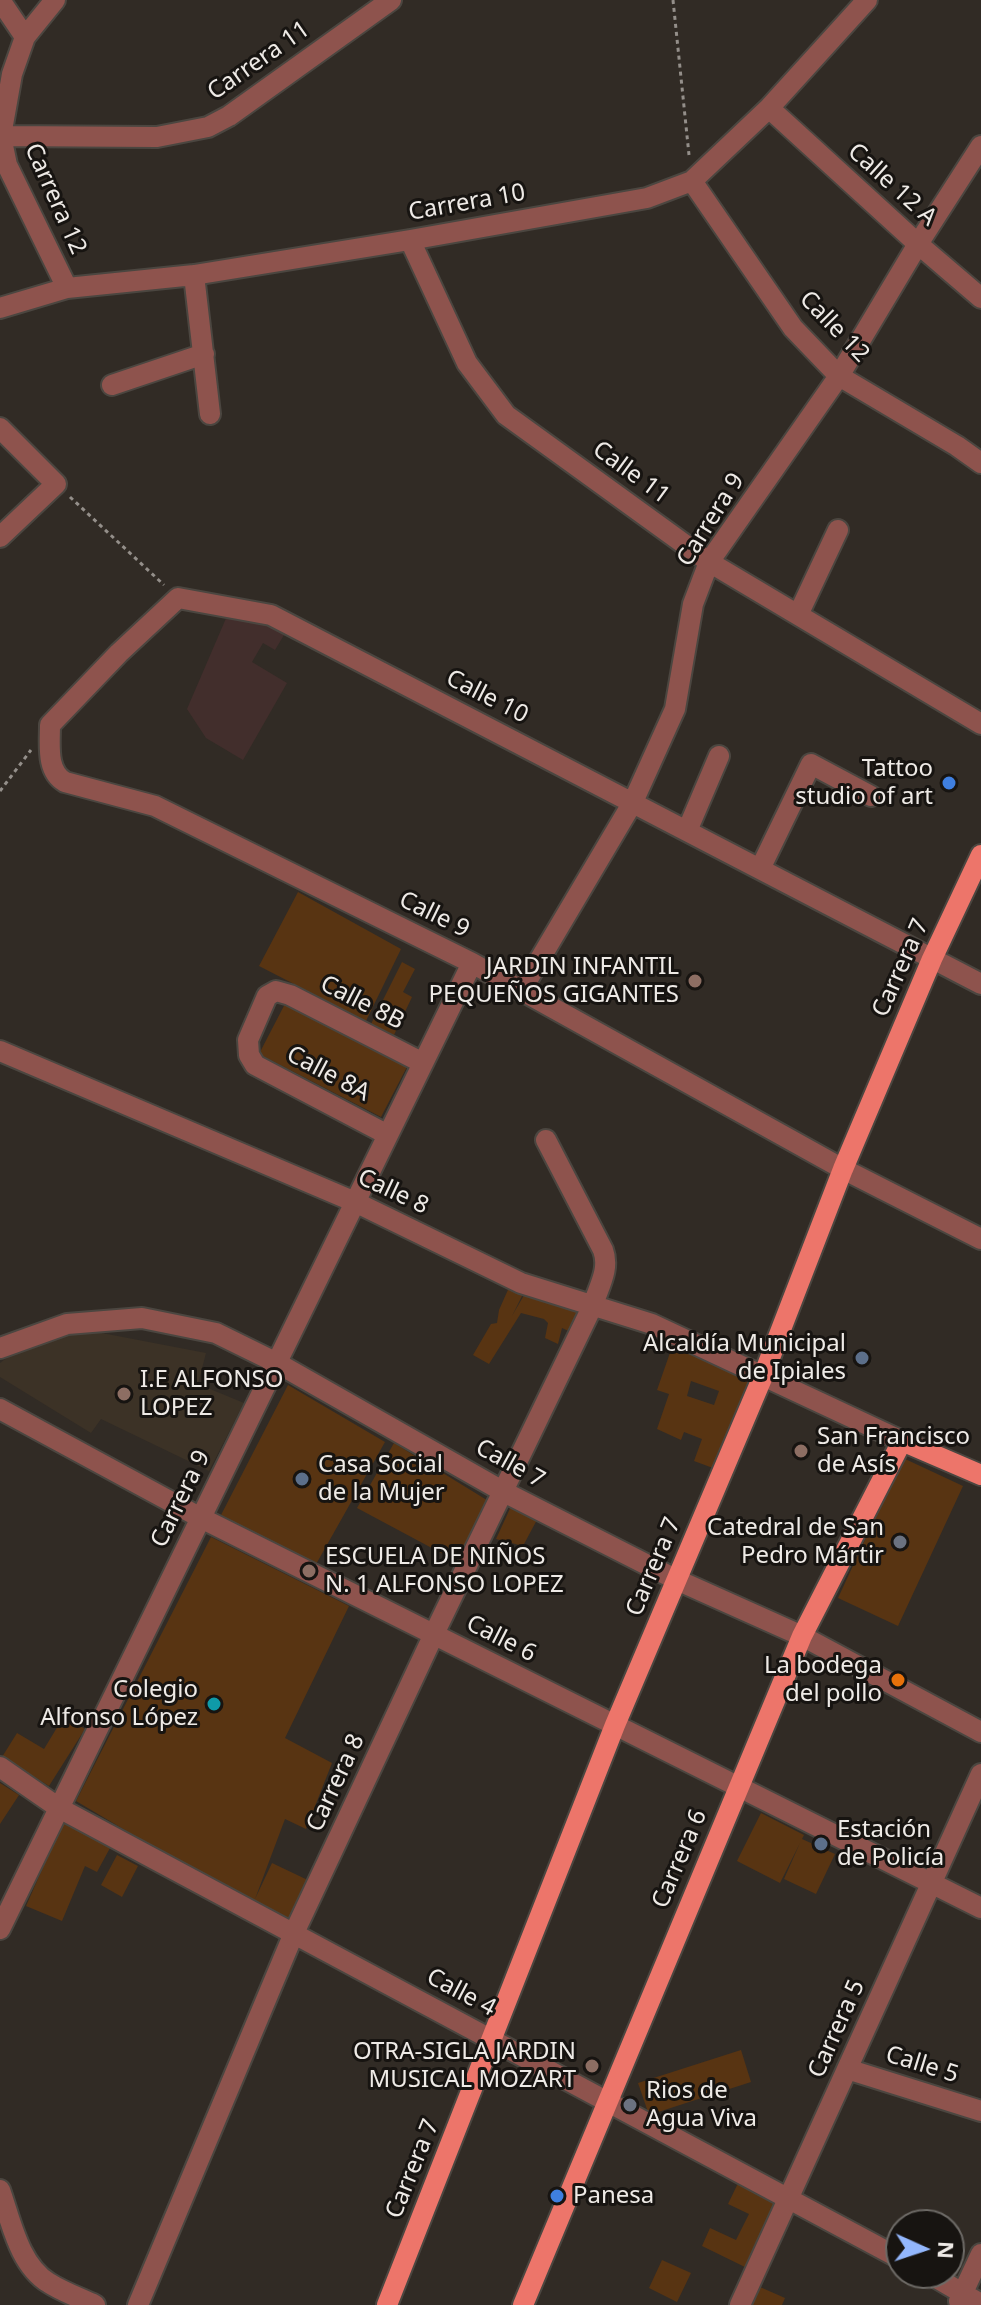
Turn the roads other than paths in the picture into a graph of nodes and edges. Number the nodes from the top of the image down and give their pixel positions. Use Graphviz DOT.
graph roads {
  1 [pos="0,0"];
  2 [pos="55,0"];
  3 [pos="391,0"];
  4 [pos="867,0"];
  5 [pos="25,37"];
  6 [pos="769,108"];
  7 [pos="1,136"];
  8 [pos="981,146"];
  9 [pos="692,181"];
  10 [pos="410,240"];
  11 [pos="918,244"];
  12 [pos="194,275"];
  13 [pos="67,288"];
  14 [pos="981,298"];
  15 [pos="0,308"];
  16 [pos="204,354"];
  17 [pos="839,376"];
  18 [pos="112,385"];
  19 [pos="210,414"];
  20 [pos="0,428"];
  21 [pos="981,463"];
  22 [pos="838,530"];
  23 [pos="0,537"];
  24 [pos="709,562"];
  25 [pos="178,598"];
  26 [pos="798,615"];
  27 [pos="981,724"];
  28 [pos="719,756"];
  29 [pos="871,796"];
  30 [pos="633,802"];
  31 [pos="687,831"];
  32 [pos="981,855"];
  33 [pos="760,869"];
  34 [pos="932,959"];
  35 [pos="472,963"];
  36 [pos="981,984"];
  37 [pos="276,991"];
  38 [pos="521,991"];
  39 [pos="0,1051"];
  40 [pos="423,1063"];
  41 [pos="388,1135"];
  42 [pos="546,1140"];
  43 [pos="843,1169"];
  44 [pos="355,1202"];
  45 [pos="981,1239"];
  46 [pos="595,1297"];
  47 [pos="0,1348"];
  48 [pos="277,1363"];
  49 [pos="763,1376"];
  50 [pos="0,1409"];
  51 [pos="902,1441"];
  52 [pos="981,1475"];
  53 [pos="504,1492"];
  54 [pos="201,1518"];
  55 [pos="677,1580"];
  56 [pos="434,1634"];
  57 [pos="802,1636"];
  58 [pos="615,1725"];
  59 [pos="981,1732"];
  60 [pos="0,1767"];
  61 [pos="981,1774"];
  62 [pos="739,1787"];
  63 [pos="59,1808"];
  64 [pos="931,1883"];
  65 [pos="981,1908"];
  66 [pos="0,1929"];
  67 [pos="294,1933"];
  68 [pos="493,2040"];
  69 [pos="847,2069"];
  70 [pos="608,2101"];
  71 [pos="981,2111"];
  72 [pos="0,2190"];
  73 [pos="788,2198"];
  74 [pos="885,2250"];
  75 [pos="981,2254"];
  76 [pos="960,2298"];
  77 [pos="981,2304"];
  78 [pos="95,2305"];
  79 [pos="138,2305"];
  80 [pos="387,2305"];
  81 [pos="523,2305"];
  82 [pos="740,2305"];
  1 -- 5 [label="street"];
  2 -- 5 [label="street, Carrera 12"];
  3 -- 7 [label="street, Carrera 11"];
  4 -- 6 [label="street, Carrera 10"];
  5 -- 7 [label="street, Carrera 12"];
  6 -- 9 [label="street, Carrera 10"];
  6 -- 11 [label="street, Calle 12 A"];
  7 -- 13 [label="street, Carrera 12"];
  8 -- 11 [label="street, Carrera 9"];
  9 -- 10 [label="street, Carrera 10"];
  9 -- 17 [label="street, Calle 12"];
  10 -- 12 [label="street, Carrera 10"];
  10 -- 24 [label="street, Calle 11"];
  11 -- 14 [label="street, Calle 12 A"];
  11 -- 17 [label="street, Carrera 9"];
  12 -- 13 [label="street, Carrera 10"];
  12 -- 16 [label="street"];
  13 -- 15 [label="street, Carrera 10"];
  16 -- 18 [label="street"];
  16 -- 19 [label="street"];
  17 -- 21 [label="street, Calle 12"];
  17 -- 24 [label="street, Carrera 9"];
  20 -- 23 [label="street"];
  22 -- 26 [label="street"];
  24 -- 26 [label="street, Calle 11"];
  24 -- 30 [label="street, Carrera 9"];
  25 -- 30 [label="street, Calle 10"];
  25 -- 35 [label="street, Calle 9"];
  26 -- 27 [label="street, Calle 11"];
  28 -- 31 [label="street"];
  29 -- 33 [label="street"];
  30 -- 31 [label="street, Calle 10"];
  30 -- 38 [label="street, Carrera 9"];
  31 -- 33 [label="street, Calle 10"];
  32 -- 34 [label="main road, Carrera 7"];
  33 -- 34 [label="street, Calle 10"];
  34 -- 36 [label="street, Calle 10"];
  34 -- 43 [label="main road, Carrera 7"];
  35 -- 38 [label="street, Calle 9"];
  35 -- 40 [label="street, Carrera 9"];
  37 -- 40 [label="street, Calle 8B"];
  37 -- 41 [label="street, Calle 8A"];
  38 -- 43 [label="street, Calle 9"];
  39 -- 44 [label="street, Calle 8"];
  40 -- 41 [label="street, Carrera 9"];
  41 -- 44 [label="street, Carrera 9"];
  42 -- 46 [label="street, Carrera 8"];
  43 -- 45 [label="street, Calle 9"];
  43 -- 49 [label="main road, Carrera 7"];
  44 -- 46 [label="street, Calle 8"];
  44 -- 48 [label="street, Carrera 9"];
  46 -- 49 [label="street, Calle 8"];
  46 -- 53 [label="street, Carrera 8"];
  47 -- 48 [label="street, Calle 7"];
  48 -- 53 [label="street, Calle 7"];
  48 -- 54 [label="street, Carrera 9"];
  49 -- 51 [label="street, Calle 8"];
  49 -- 55 [label="main road, Carrera 7"];
  50 -- 54 [label="street, Calle 6"];
  51 -- 52 [label="main road"];
  51 -- 57 [label="main road, Carrera 6"];
  53 -- 55 [label="street, Calle 7"];
  53 -- 56 [label="street, Carrera 8"];
  54 -- 56 [label="street, Calle 6"];
  54 -- 63 [label="street, Carrera 9"];
  55 -- 57 [label="street, Calle 7"];
  55 -- 58 [label="main road, Carrera 7"];
  56 -- 58 [label="street, Calle 6"];
  56 -- 67 [label="street, Carrera 8"];
  57 -- 59 [label="street, Calle 7"];
  57 -- 62 [label="main road, Carrera 6"];
  58 -- 62 [label="street, Calle 6"];
  58 -- 68 [label="main road, Carrera 7"];
  60 -- 63 [label="street, Calle 4"];
  61 -- 64 [label="street, Carrera 5"];
  62 -- 64 [label="street, Calle 6"];
  62 -- 70 [label="main road, Carrera 6"];
  63 -- 66 [label="street, Carrera 9"];
  63 -- 67 [label="street, Calle 4"];
  64 -- 65 [label="street, Calle 6"];
  64 -- 69 [label="street, Carrera 5"];
  67 -- 68 [label="street, Calle 4"];
  67 -- 79 [label="street, Carrera 8"];
  68 -- 70 [label="street, Calle 4"];
  68 -- 80 [label="main road, Carrera 7"];
  69 -- 71 [label="street, Calle 5"];
  69 -- 73 [label="street, Carrera 5"];
  70 -- 73 [label="street, Calle 4"];
  70 -- 81 [label="main road, Carrera 6"];
  72 -- 78 [label="street"];
  73 -- 74 [label="street, Calle 4"];
  73 -- 82 [label="street, Carrera 5"];
  75 -- 76 [label="street"];
  76 -- 77 [label="street"];
}
